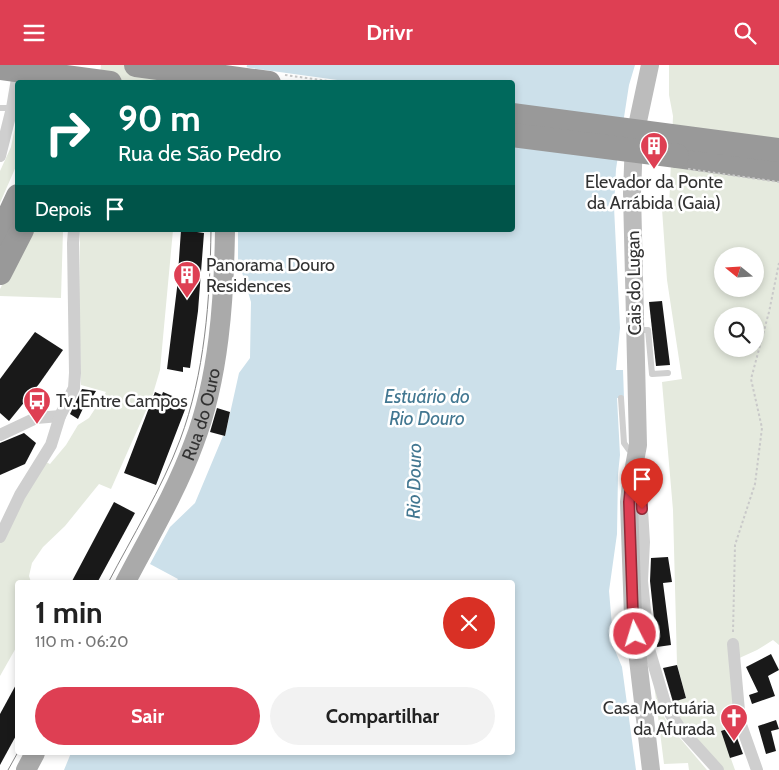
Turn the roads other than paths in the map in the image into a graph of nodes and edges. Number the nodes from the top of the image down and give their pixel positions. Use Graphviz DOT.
graph roads {
  1 [pos="20,65"];
  2 [pos="48,65"];
  3 [pos="65,65"];
  4 [pos="94,65"];
  5 [pos="136,65"];
  6 [pos="231,65"];
  7 [pos="650,65"];
  8 [pos="0,68"];
  9 [pos="15,80"];
  10 [pos="15,80"];
  11 [pos="46,80"];
  12 [pos="64,80"];
  13 [pos="88,80"];
  14 [pos="92,80"];
  15 [pos="228,80"];
  16 [pos="247,80"];
  17 [pos="6,108"];
  18 [pos="0,113"];
  19 [pos="515,115"];
  20 [pos="515,135"];
  21 [pos="779,150"];
  22 [pos="0,156"];
  23 [pos="779,170"];
  24 [pos="15,203"];
  25 [pos="21,232"];
  26 [pos="74,232"];
  27 [pos="225,232"];
  28 [pos="0,235"];
  29 [pos="0,273"];
  30 [pos="634,330"];
  31 [pos="668,373"];
  32 [pos="621,398"];
  33 [pos="60,416"];
  34 [pos="0,435"];
  35 [pos="637,451"];
  36 [pos="634,472"];
  37 [pos="20,495"];
  38 [pos="0,516"];
  39 [pos="0,537"];
  40 [pos="127,580"];
  41 [pos="733,644"];
  42 [pos="34,755"];
  43 [pos="26,770"];
  44 [pos="650,770"];
  45 [pos="718,770"];
  46 [pos="757,770"];
  1 -- 9 [label="street"];
  2 -- 11 [label="highway"];
  3 -- 12 [label="highway"];
  4 -- 14 [label="street"];
  5 -- 16 [label="highway, bridge"];
  6 -- 15 [label="main road"];
  7 -- 30 [label="main road, Cais do Lugan"];
  8 -- 13 [label="highway, bridge"];
  10 -- 17 [label="street"];
  17 -- 18 [label="street"];
  17 -- 22 [label="street"];
  19 -- 21 [label="highway, bridge"];
  20 -- 23 [label="highway, bridge"];
  24 -- 28 [label="highway"];
  25 -- 29 [label="highway"];
  26 -- 33 [label="street"];
  27 -- 40 [label="main road, Rua do Ouro"];
  30 -- 31 [label="lane"];
  30 -- 35 [label="main road, Cais do Lugan"];
  32 -- 35 [label="lane"];
  33 -- 34 [label="street"];
  33 -- 37 [label="street"];
  35 -- 36 [label="main road, Cais do Lugan"];
  36 -- 44 [label="main road, Cais do Lugan"];
  36 -- 45 [label="street"];
  37 -- 38 [label="street"];
  37 -- 39 [label="street"];
  41 -- 46 [label="street"];
  42 -- 43 [label="main road"];
}
